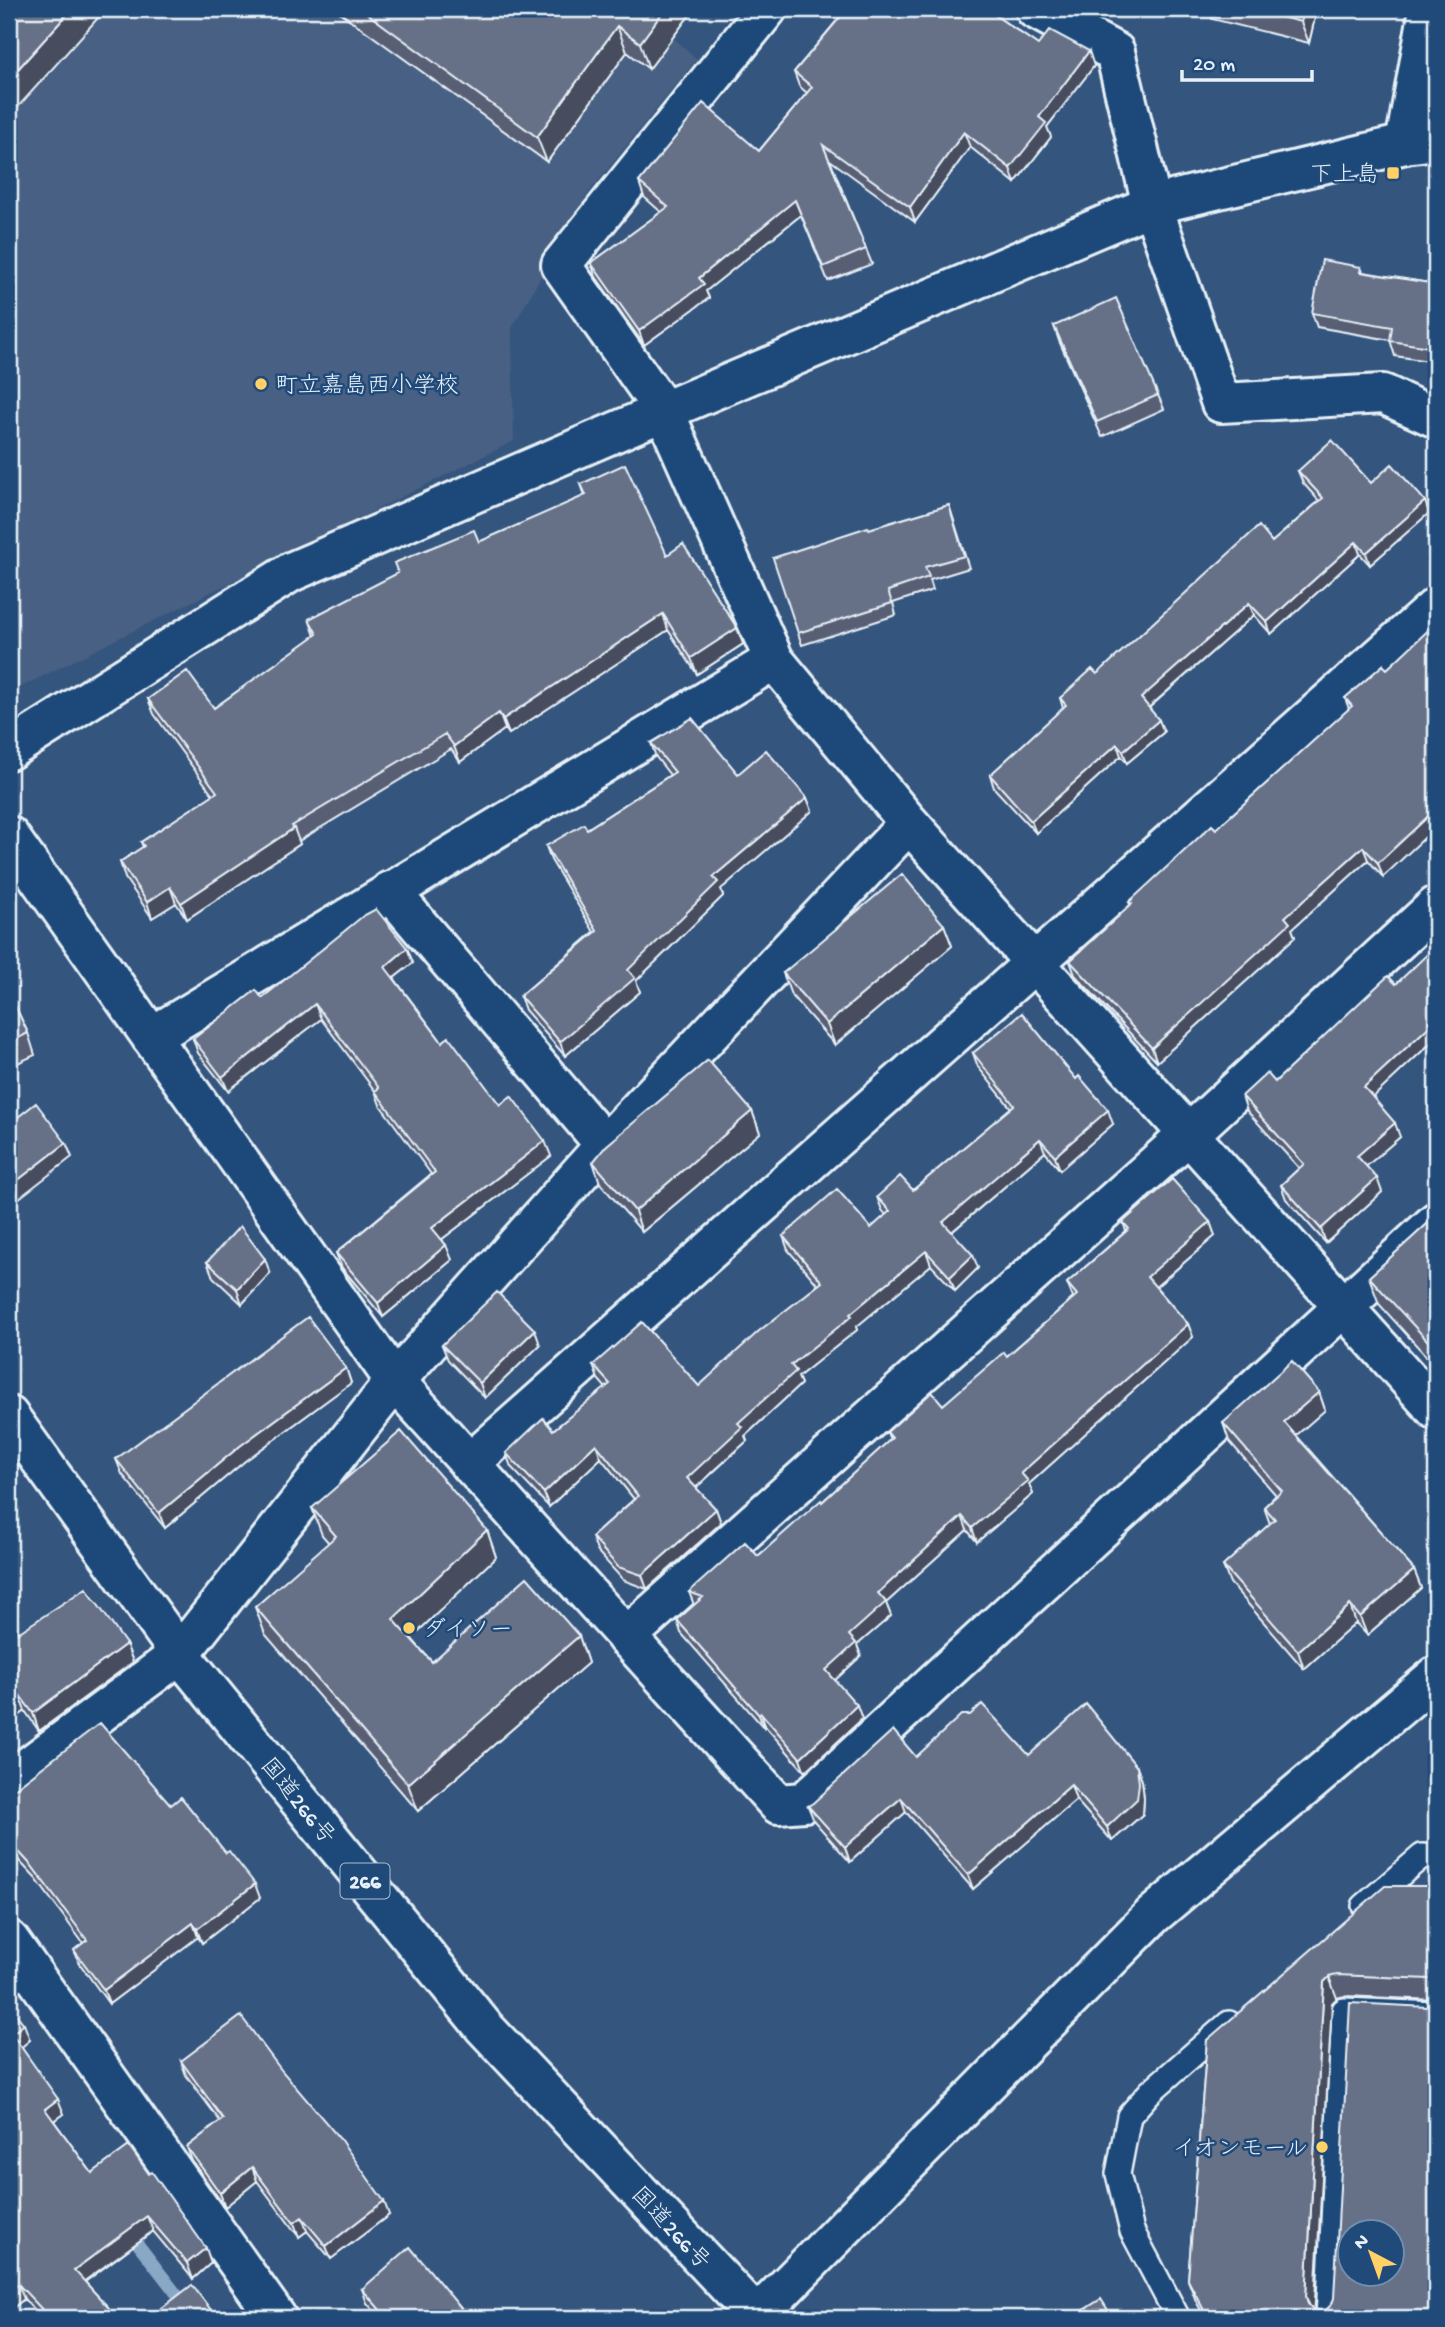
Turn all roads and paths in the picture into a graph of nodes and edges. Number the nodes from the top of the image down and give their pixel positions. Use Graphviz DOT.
graph roads {
  1 [pos="767,9"];
  2 [pos="1035,9"];
  3 [pos="1429,9"];
  4 [pos="1421,142"];
  5 [pos="1152,205"];
  6 [pos="664,411"];
  7 [pos="1436,418"];
  8 [pos="1436,607"];
  9 [pos="774,660"];
  10 [pos="9,750"];
  11 [pos="909,823"];
  12 [pos="9,836"];
  13 [pos="390,891"];
  14 [pos="1436,906"];
  15 [pos="1035,963"];
  16 [pos="151,1037"];
  17 [pos="1188,1135"];
  18 [pos="605,1145"];
  19 [pos="1436,1222"];
  20 [pos="1343,1305"];
  21 [pos="395,1381"];
  22 [pos="1436,1410"];
  23 [pos="9,1416"];
  24 [pos="470,1464"];
  25 [pos="626,1637"];
  26 [pos="180,1654"];
  27 [pos="1436,1676"];
  28 [pos="9,1781"];
  29 [pos="1431,1852"];
  30 [pos="1348,1920"];
  31 [pos="9,1940"];
  32 [pos="1244,2010"];
  33 [pos="1436,2014"];
  34 [pos="277,2318"];
  35 [pos="757,2318"];
  36 [pos="1178,2318"];
  37 [pos="1328,2318"];
  1 -- 6 [label="main road"];
  2 -- 5 [label="main road"];
  3 -- 4 [label="main road"];
  4 -- 5 [label="main road"];
  5 -- 6 [label="main road"];
  5 -- 7 [label="main road"];
  6 -- 9 [label="main road"];
  6 -- 10 [label="main road"];
  8 -- 15 [label="main road"];
  9 -- 11 [label="main road"];
  9 -- 13 [label="main road"];
  11 -- 15 [label="main road"];
  11 -- 18 [label="main road"];
  12 -- 16 [label="main road"];
  13 -- 16 [label="main road"];
  13 -- 18 [label="main road"];
  14 -- 17 [label="main road"];
  15 -- 17 [label="main road"];
  15 -- 24 [label="main road"];
  16 -- 21 [label="main road"];
  17 -- 20 [label="main road"];
  17 -- 25 [label="main road"];
  18 -- 21 [label="main road"];
  19 -- 20 [label="main road"];
  20 -- 22 [label="main road"];
  20 -- 25 [label="main road"];
  21 -- 24 [label="main road"];
  21 -- 26 [label="main road"];
  23 -- 26 [label="main road, 国道266号 / 266"];
  24 -- 25 [label="main road"];
  26 -- 28 [label="main road"];
  26 -- 35 [label="main road, 国道266号 / 266"];
  27 -- 35 [label="main road"];
  29 -- 30 [label="lane"];
  31 -- 34 [label="main road"];
  32 -- 36 [label="lane"];
  33 -- 37 [label="lane"];
}
